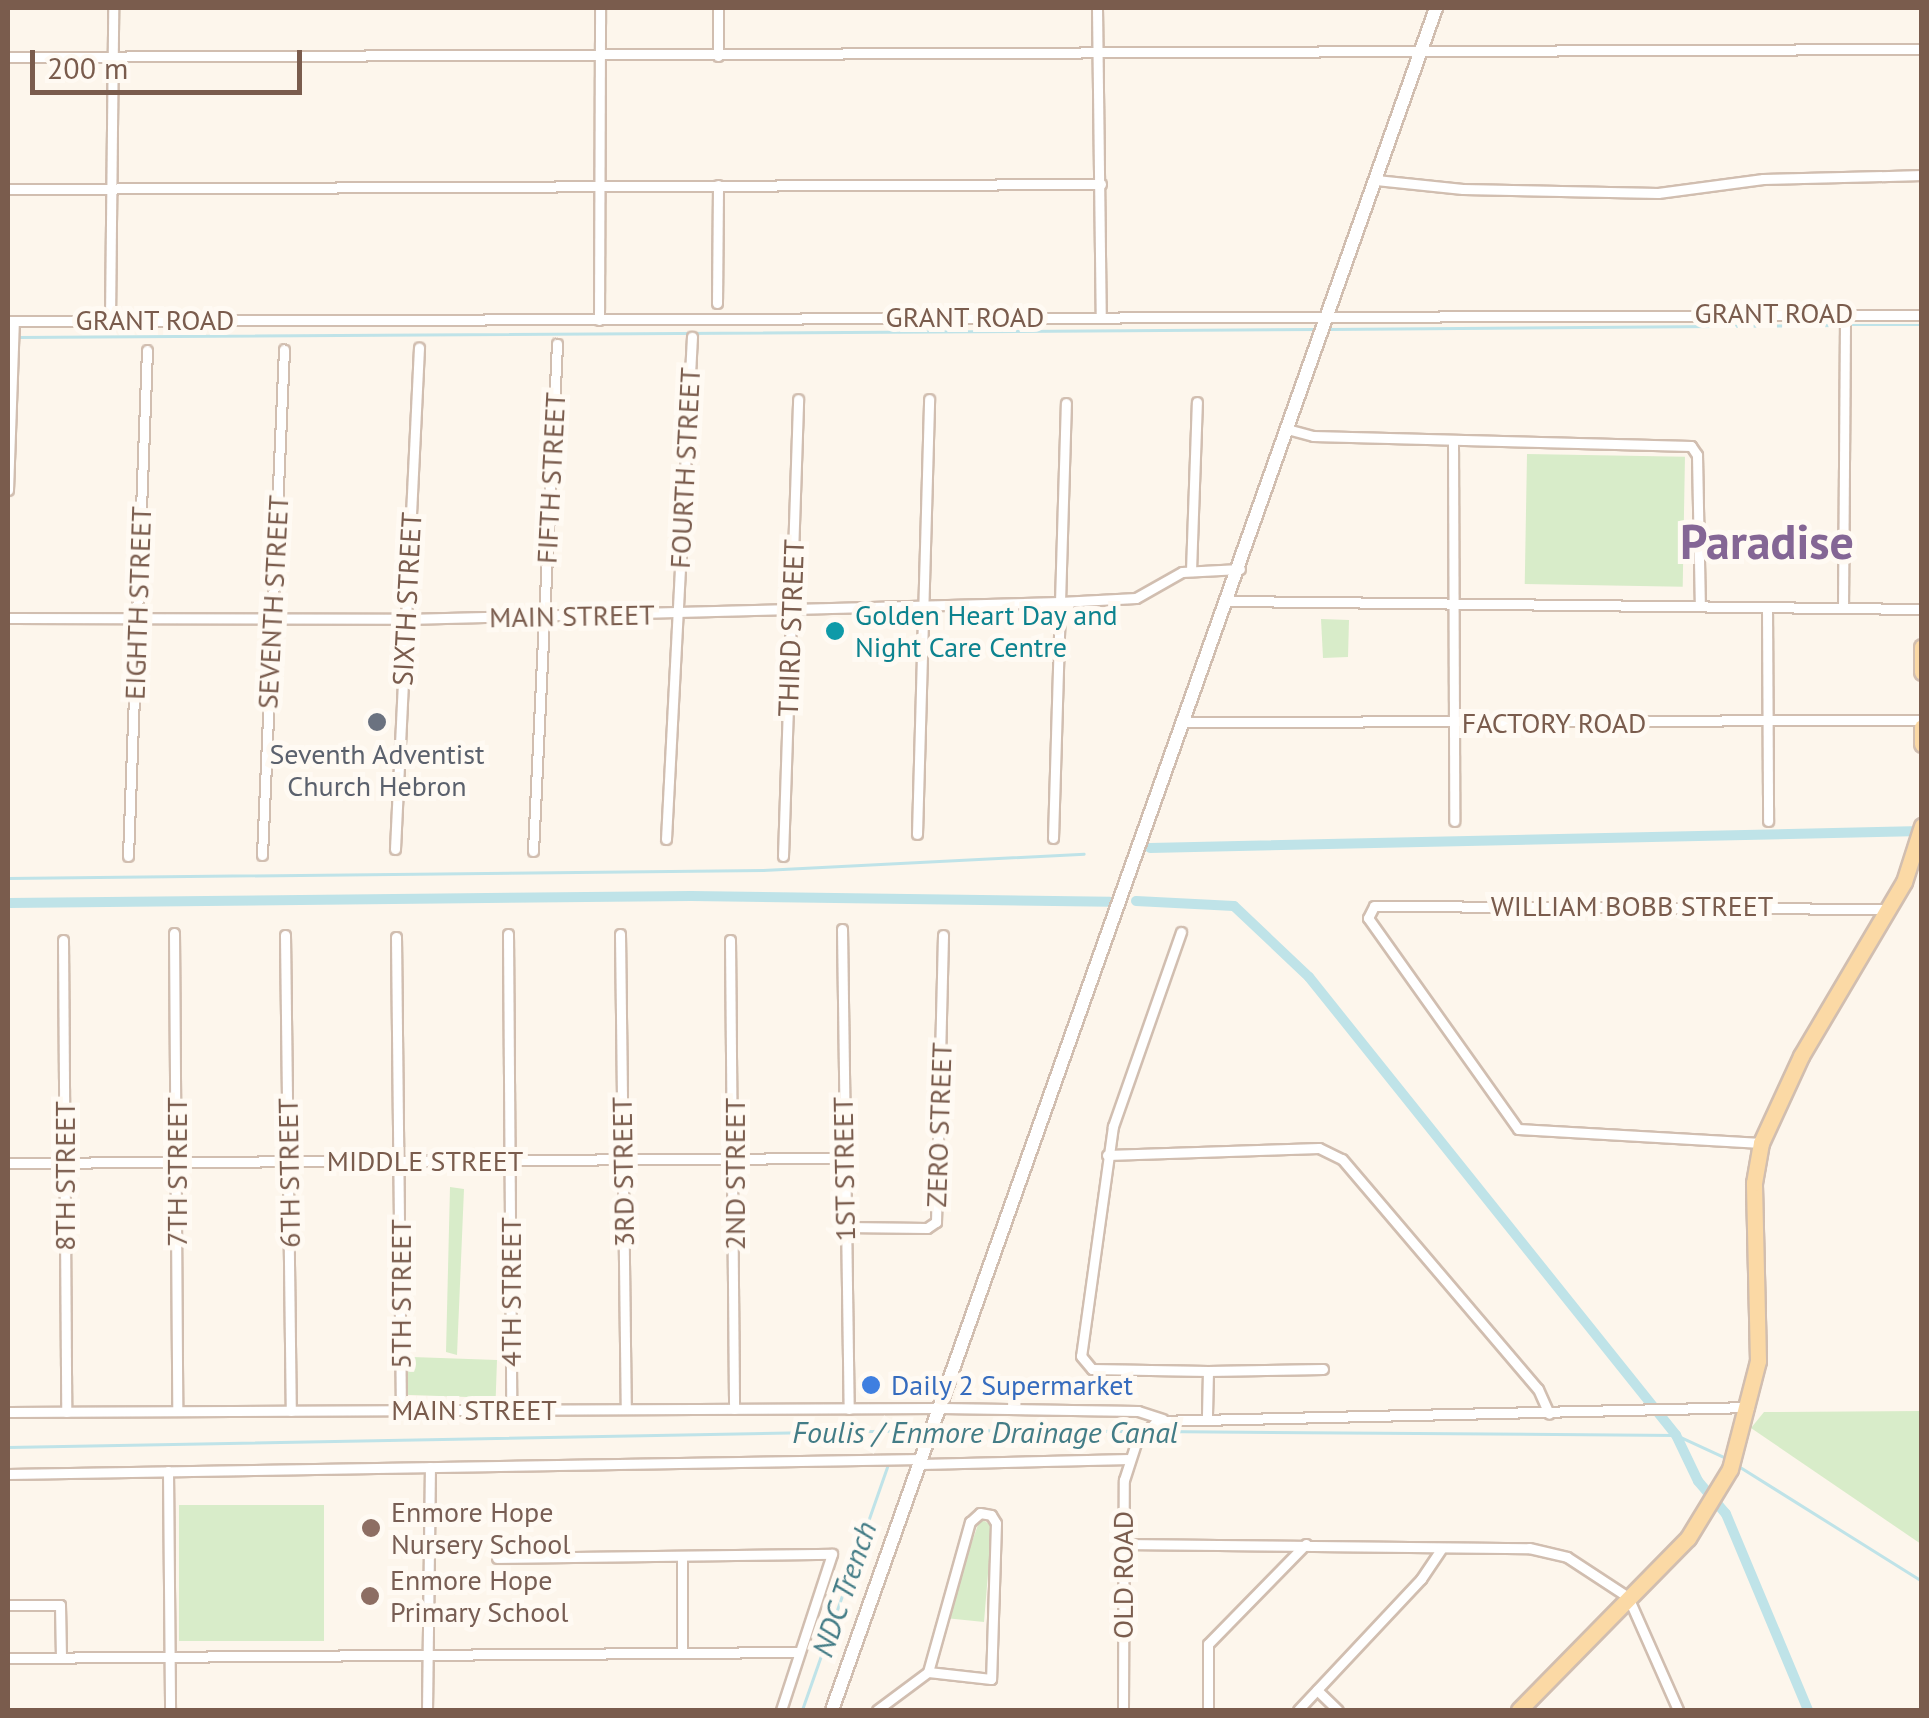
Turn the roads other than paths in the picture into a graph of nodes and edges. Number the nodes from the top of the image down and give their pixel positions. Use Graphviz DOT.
graph roads {
  1 [pos="113,8"];
  2 [pos="600,8"];
  3 [pos="718,8"];
  4 [pos="1097,8"];
  5 [pos="1436,8"];
  6 [pos="1922,49"];
  7 [pos="1421,50"];
  8 [pos="599,54"];
  9 [pos="1097,55"];
  10 [pos="718,56"];
  11 [pos="112,57"];
  12 [pos="8,58"];
  13 [pos="1922,175"];
  14 [pos="1376,180"];
  15 [pos="1101,184"];
  16 [pos="718,185"];
  17 [pos="112,188"];
  18 [pos="8,189"];
  19 [pos="599,189"];
  20 [pos="717,302"];
  21 [pos="1845,313"];
  22 [pos="1328,315"];
  23 [pos="1922,315"];
  24 [pos="1100,317"];
  25 [pos="110,320"];
  26 [pos="599,320"];
  27 [pos="11,321"];
  28 [pos="692,337"];
  29 [pos="557,344"];
  30 [pos="419,348"];
  31 [pos="284,349"];
  32 [pos="147,350"];
  33 [pos="928,399"];
  34 [pos="798,400"];
  35 [pos="1066,402"];
  36 [pos="1197,402"];
  37 [pos="1292,431"];
  38 [pos="1453,441"];
  39 [pos="8,490"];
  40 [pos="1240,569"];
  41 [pos="1191,571"];
  42 [pos="1234,599"];
  43 [pos="1060,602"];
  44 [pos="1452,604"];
  45 [pos="923,606"];
  46 [pos="1700,606"];
  47 [pos="1767,607"];
  48 [pos="1843,608"];
  49 [pos="1922,609"];
  50 [pos="791,610"];
  51 [pos="678,614"];
  52 [pos="544,616"];
  53 [pos="8,618"];
  54 [pos="137,618"];
  55 [pos="406,619"];
  56 [pos="272,620"];
  57 [pos="1922,648"];
  58 [pos="1922,672"];
  59 [pos="1187,722"];
  60 [pos="1450,723"];
  61 [pos="1767,724"];
  62 [pos="1922,724"];
  63 [pos="1922,744"];
  64 [pos="1454,821"];
  65 [pos="1768,821"];
  66 [pos="1920,832"];
  67 [pos="917,834"];
  68 [pos="1054,838"];
  69 [pos="666,840"];
  70 [pos="396,850"];
  71 [pos="534,851"];
  72 [pos="262,855"];
  73 [pos="128,856"];
  74 [pos="783,856"];
  75 [pos="1890,908"];
  76 [pos="842,929"];
  77 [pos="1181,932"];
  78 [pos="174,933"];
  79 [pos="508,934"];
  80 [pos="620,934"];
  81 [pos="285,935"];
  82 [pos="943,936"];
  83 [pos="396,938"];
  84 [pos="63,940"];
  85 [pos="730,940"];
  86 [pos="1761,1142"];
  87 [pos="1108,1154"];
  88 [pos="843,1158"];
  89 [pos="737,1159"];
  90 [pos="510,1160"];
  91 [pos="623,1160"];
  92 [pos="401,1161"];
  93 [pos="178,1162"];
  94 [pos="290,1162"];
  95 [pos="66,1163"];
  96 [pos="8,1164"];
  97 [pos="845,1227"];
  98 [pos="1323,1368"];
  99 [pos="1208,1371"];
  100 [pos="1751,1406"];
  101 [pos="734,1409"];
  102 [pos="848,1409"];
  103 [pos="401,1410"];
  104 [pos="511,1410"];
  105 [pos="626,1410"];
  106 [pos="177,1411"];
  107 [pos="291,1411"];
  108 [pos="8,1412"];
  109 [pos="66,1412"];
  110 [pos="1549,1414"];
  111 [pos="938,1415"];
  112 [pos="1207,1416"];
  113 [pos="1160,1420"];
  114 [pos="1130,1459"];
  115 [pos="922,1462"];
  116 [pos="430,1467"];
  117 [pos="168,1471"];
  118 [pos="8,1474"];
  119 [pos="1122,1544"];
  120 [pos="1306,1544"];
  121 [pos="1442,1548"];
  122 [pos="682,1556"];
  123 [pos="497,1558"];
  124 [pos="1628,1597"];
  125 [pos="8,1606"];
  126 [pos="682,1650"];
  127 [pos="799,1652"];
  128 [pos="428,1654"];
  129 [pos="171,1656"];
  130 [pos="61,1657"];
  131 [pos="8,1658"];
  132 [pos="928,1672"];
  133 [pos="1317,1690"];
  134 [pos="170,1710"];
  135 [pos="427,1710"];
  136 [pos="781,1710"];
  137 [pos="832,1710"];
  138 [pos="877,1710"];
  139 [pos="1123,1710"];
  140 [pos="1208,1710"];
  141 [pos="1298,1710"];
  142 [pos="1338,1710"];
  143 [pos="1519,1710"];
  144 [pos="1678,1710"];
  1 -- 11 [label="street"];
  2 -- 8 [label="street"];
  3 -- 10 [label="street"];
  4 -- 9 [label="street"];
  5 -- 7 [label="main road"];
  6 -- 7 [label="street"];
  7 -- 9 [label="street"];
  7 -- 14 [label="main road"];
  8 -- 10 [label="street"];
  8 -- 11 [label="street"];
  8 -- 19 [label="street"];
  9 -- 10 [label="street"];
  9 -- 15 [label="street"];
  11 -- 12 [label="street"];
  11 -- 17 [label="street"];
  13 -- 14 [label="street"];
  14 -- 22 [label="main road"];
  15 -- 16 [label="street"];
  15 -- 24 [label="street"];
  16 -- 19 [label="street"];
  16 -- 20 [label="street"];
  17 -- 18 [label="street"];
  17 -- 19 [label="street"];
  17 -- 25 [label="street"];
  19 -- 26 [label="street"];
  21 -- 22 [label="street, GRANT ROAD"];
  21 -- 23 [label="street, GRANT ROAD"];
  21 -- 48 [label="street"];
  22 -- 24 [label="street, GRANT ROAD"];
  22 -- 37 [label="main road"];
  24 -- 26 [label="street, GRANT ROAD"];
  25 -- 26 [label="street, GRANT ROAD"];
  25 -- 27 [label="street, GRANT ROAD"];
  27 -- 39 [label="street"];
  28 -- 51 [label="street, FOURTH STREET"];
  29 -- 52 [label="street, FIFTH STREET"];
  30 -- 55 [label="street, SIXTH STREET"];
  31 -- 56 [label="street, SEVENTH STREET"];
  32 -- 54 [label="street, EIGHTH STREET"];
  33 -- 45 [label="street"];
  34 -- 50 [label="street, THIRD STREET"];
  35 -- 43 [label="street"];
  36 -- 41 [label="street"];
  37 -- 38 [label="street"];
  37 -- 40 [label="main road"];
  38 -- 44 [label="street"];
  38 -- 46 [label="street"];
  40 -- 41 [label="street"];
  40 -- 42 [label="main road"];
  41 -- 43 [label="street, MAIN STREET"];
  42 -- 44 [label="street"];
  42 -- 59 [label="main road"];
  43 -- 45 [label="street, MAIN STREET"];
  43 -- 68 [label="street"];
  44 -- 46 [label="street"];
  44 -- 60 [label="street"];
  45 -- 50 [label="street, MAIN STREET"];
  45 -- 67 [label="street"];
  46 -- 47 [label="street"];
  47 -- 48 [label="street"];
  47 -- 61 [label="street"];
  48 -- 49 [label="street"];
  50 -- 51 [label="street, MAIN STREET"];
  50 -- 74 [label="street, THIRD STREET"];
  51 -- 52 [label="street, MAIN STREET"];
  51 -- 69 [label="street, FOURTH STREET"];
  52 -- 55 [label="street, MAIN STREET"];
  52 -- 71 [label="street, FIFTH STREET"];
  53 -- 54 [label="street, MAIN STREET"];
  54 -- 56 [label="street, MAIN STREET"];
  54 -- 73 [label="street, EIGHTH STREET"];
  55 -- 56 [label="street, MAIN STREET"];
  55 -- 70 [label="street, SIXTH STREET"];
  56 -- 72 [label="street, SEVENTH STREET"];
  57 -- 58 [label="main road"];
  59 -- 60 [label="street, FACTORY ROAD"];
  59 -- 111 [label="main road"];
  60 -- 61 [label="street, FACTORY ROAD"];
  60 -- 64 [label="street"];
  61 -- 62 [label="street, FACTORY ROAD"];
  61 -- 65 [label="street"];
  62 -- 63 [label="main road"];
  66 -- 75 [label="main road"];
  75 -- 86 [label="main road"];
  75 -- 86 [label="street, WILLIAM BOBB STREET"];
  76 -- 88 [label="street, 1ST STREET"];
  77 -- 87 [label="street"];
  78 -- 93 [label="street, 7TH STREET"];
  79 -- 90 [label="street, 4TH STREET"];
  80 -- 91 [label="street, 3RD STREET"];
  81 -- 94 [label="street, 6TH STREET"];
  82 -- 97 [label="street, ZERO STREET"];
  83 -- 92 [label="street, 5TH STREET"];
  84 -- 95 [label="street, 8TH STREET"];
  85 -- 89 [label="street, 2ND STREET"];
  86 -- 100 [label="main road"];
  87 -- 99 [label="street"];
  87 -- 110 [label="street"];
  88 -- 89 [label="street, MIDDLE STREET"];
  88 -- 97 [label="street, 1ST STREET"];
  89 -- 91 [label="street, MIDDLE STREET"];
  89 -- 101 [label="street, 2ND STREET"];
  90 -- 91 [label="street, MIDDLE STREET"];
  90 -- 92 [label="street, MIDDLE STREET"];
  90 -- 104 [label="street, 4TH STREET"];
  91 -- 105 [label="street, 3RD STREET"];
  92 -- 94 [label="street, MIDDLE STREET"];
  92 -- 103 [label="street, 5TH STREET"];
  93 -- 94 [label="street, MIDDLE STREET"];
  93 -- 95 [label="street, MIDDLE STREET"];
  93 -- 106 [label="street, 7TH STREET"];
  94 -- 107 [label="street, 6TH STREET"];
  95 -- 96 [label="street, MIDDLE STREET"];
  95 -- 109 [label="street, 8TH STREET"];
  97 -- 102 [label="street, 1ST STREET"];
  98 -- 99 [label="street"];
  99 -- 112 [label="street"];
  100 -- 110 [label="street, MAIN STREET"];
  100 -- 124 [label="main road"];
  101 -- 102 [label="street, MAIN STREET"];
  101 -- 105 [label="street, MAIN STREET"];
  102 -- 111 [label="street, MAIN STREET"];
  103 -- 104 [label="street, MAIN STREET"];
  103 -- 107 [label="street, MAIN STREET"];
  104 -- 105 [label="street, MAIN STREET"];
  106 -- 107 [label="street, MAIN STREET"];
  106 -- 109 [label="street, MAIN STREET"];
  108 -- 109 [label="street, MAIN STREET"];
  110 -- 112 [label="street, MAIN STREET"];
  111 -- 113 [label="street, MAIN STREET"];
  111 -- 115 [label="main road"];
  112 -- 113 [label="street, MAIN STREET"];
  113 -- 114 [label="street, OLD ROAD"];
  114 -- 115 [label="street"];
  114 -- 119 [label="street, OLD ROAD"];
  115 -- 116 [label="street"];
  115 -- 137 [label="main road"];
  116 -- 117 [label="street"];
  116 -- 128 [label="street"];
  117 -- 118 [label="street"];
  117 -- 129 [label="street"];
  119 -- 120 [label="street"];
  119 -- 139 [label="street, OLD ROAD"];
  120 -- 121 [label="street"];
  120 -- 140 [label="street"];
  121 -- 124 [label="street"];
  121 -- 133 [label="street"];
  122 -- 123 [label="street"];
  122 -- 126 [label="street"];
  122 -- 127 [label="street"];
  124 -- 143 [label="main road"];
  124 -- 144 [label="street"];
  125 -- 130 [label="street"];
  126 -- 127 [label="street"];
  126 -- 128 [label="street"];
  127 -- 136 [label="street"];
  128 -- 129 [label="street"];
  128 -- 135 [label="street"];
  129 -- 130 [label="street"];
  129 -- 134 [label="street"];
  130 -- 131 [label="street"];
  132 -- 132 [label="street"];
  132 -- 138 [label="street"];
  133 -- 141 [label="street"];
  133 -- 142 [label="street"];
}
